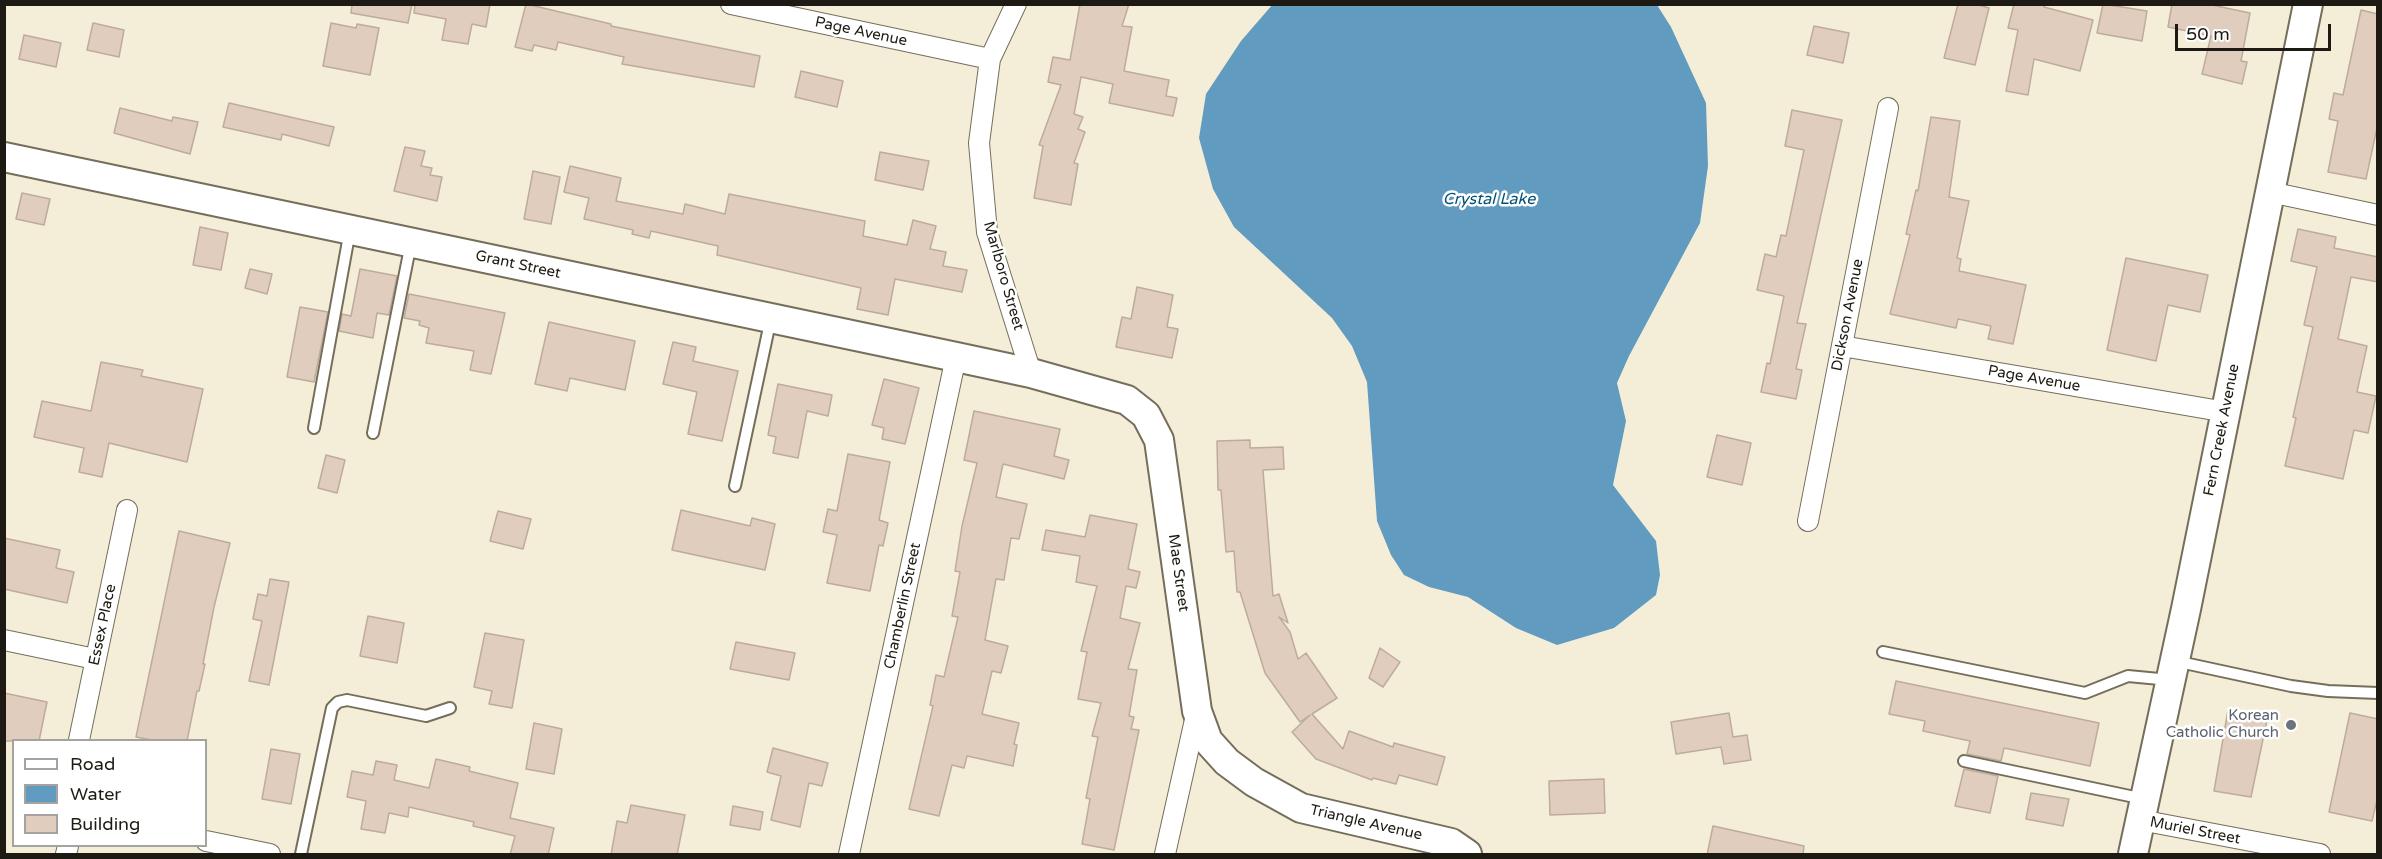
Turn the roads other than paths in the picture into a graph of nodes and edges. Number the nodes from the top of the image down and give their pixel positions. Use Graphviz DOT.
graph roads {
  1 [pos="731,4"];
  2 [pos="1016,4"];
  3 [pos="2308,4"];
  4 [pos="990,58"];
  5 [pos="1888,108"];
  6 [pos="4,157"];
  7 [pos="2270,192"];
  8 [pos="2378,215"];
  9 [pos="350,230"];
  10 [pos="411,242"];
  11 [pos="771,318"];
  12 [pos="1842,346"];
  13 [pos="956,357"];
  14 [pos="1031,373"];
  15 [pos="2226,412"];
  16 [pos="314,428"];
  17 [pos="373,433"];
  18 [pos="735,486"];
  19 [pos="127,510"];
  20 [pos="1808,521"];
  21 [pos="4,640"];
  22 [pos="1883,651"];
  23 [pos="95,660"];
  24 [pos="2173,671"];
  25 [pos="2378,693"];
  26 [pos="450,708"];
  27 [pos="1197,711"];
  28 [pos="79,739"];
  29 [pos="1964,761"];
  30 [pos="2143,810"];
  31 [pos="207,841"];
  32 [pos="270,855"];
  33 [pos="301,855"];
  34 [pos="849,855"];
  35 [pos="1165,855"];
  36 [pos="1467,855"];
  37 [pos="2133,855"];
  38 [pos="2320,855"];
  1 -- 4 [label="street, Page Avenue"];
  2 -- 4 [label="street, Marlboro Street"];
  3 -- 7 [label="street, Fern Creek Avenue"];
  4 -- 14 [label="street, Marlboro Street"];
  5 -- 12 [label="street, Dickson Avenue"];
  6 -- 9 [label="street, Grant Street"];
  7 -- 8 [label="street"];
  7 -- 15 [label="street, Fern Creek Avenue"];
  9 -- 10 [label="street, Grant Street"];
  9 -- 16 [label="lane"];
  10 -- 11 [label="street, Grant Street"];
  10 -- 17 [label="lane"];
  11 -- 13 [label="street, Grant Street"];
  11 -- 18 [label="lane"];
  12 -- 15 [label="street, Page Avenue"];
  12 -- 20 [label="street, Dickson Avenue"];
  13 -- 14 [label="street, Grant Street"];
  13 -- 34 [label="street, Chamberlin Street"];
  14 -- 27 [label="street, Mae Street"];
  15 -- 24 [label="street, Fern Creek Avenue"];
  19 -- 23 [label="street, Essex Place"];
  21 -- 23 [label="street"];
  22 -- 24 [label="lane"];
  23 -- 28 [label="street, Essex Place"];
  24 -- 25 [label="lane"];
  24 -- 30 [label="street, Fern Creek Avenue"];
  26 -- 33 [label="lane"];
  27 -- 35 [label="street, Mae Street"];
  27 -- 36 [label="street, Triangle Avenue"];
  29 -- 30 [label="lane"];
  30 -- 37 [label="street, Fern Creek Avenue"];
  30 -- 38 [label="street, Muriel Street"];
  31 -- 32 [label="street"];
}
